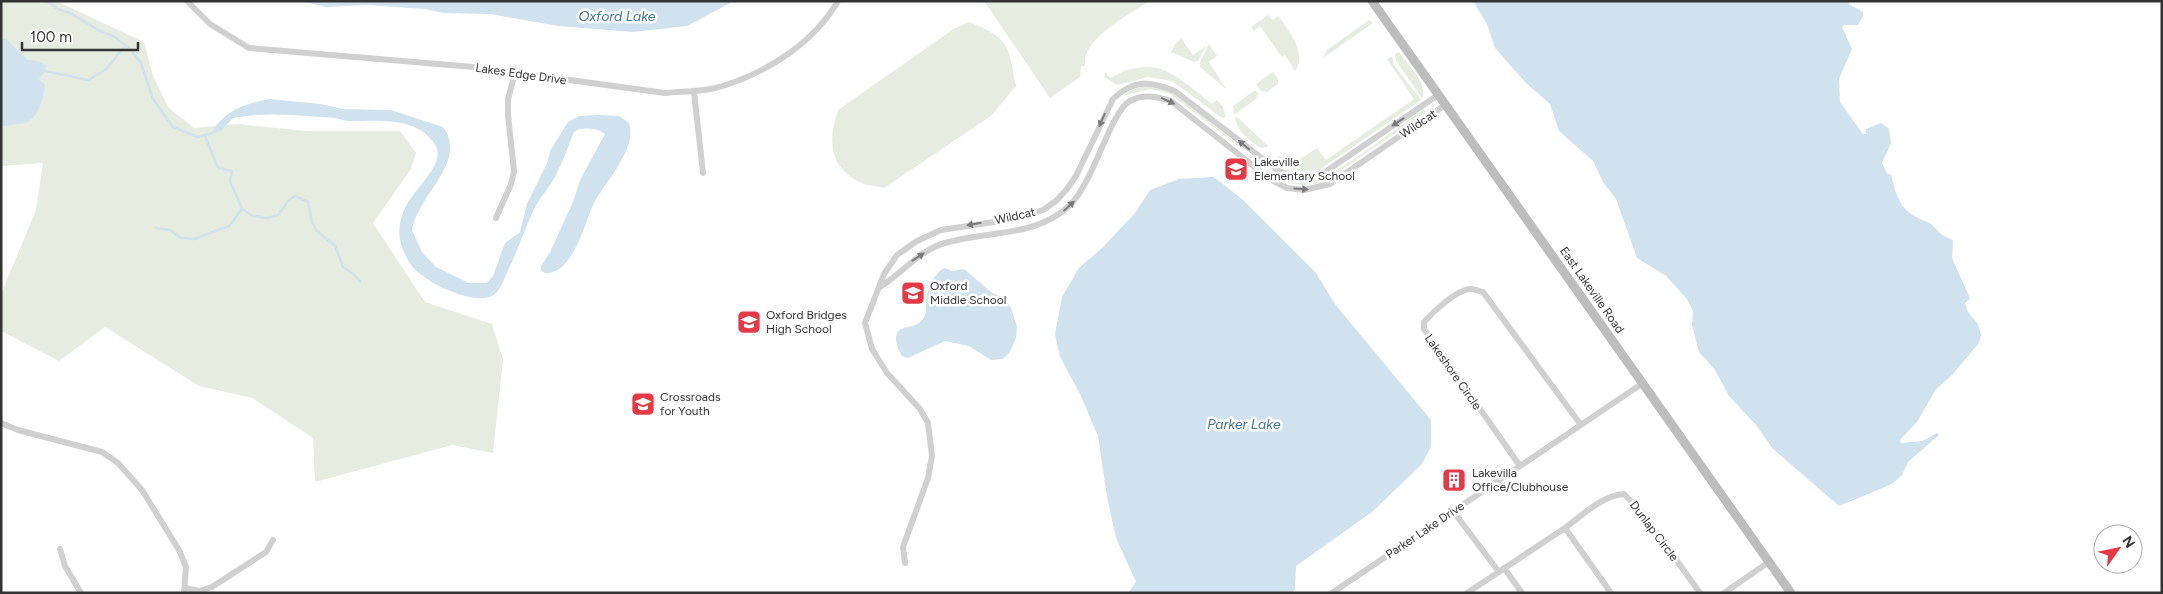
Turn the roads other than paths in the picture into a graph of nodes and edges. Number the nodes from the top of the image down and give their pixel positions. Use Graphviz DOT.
graph roads {
  1 [pos="187,1"];
  2 [pos="838,1"];
  3 [pos="1372,1"];
  4 [pos="514,73"];
  5 [pos="694,92"];
  6 [pos="1438,94"];
  7 [pos="1113,99"];
  8 [pos="1445,105"];
  9 [pos="1124,108"];
  10 [pos="1265,162"];
  11 [pos="1260,172"];
  12 [pos="703,173"];
  13 [pos="496,218"];
  14 [pos="880,287"];
  15 [pos="1643,383"];
  16 [pos="1,422"];
  17 [pos="1581,425"];
  18 [pos="1520,466"];
  19 [pos="1453,511"];
  20 [pos="1565,528"];
  21 [pos="273,540"];
  22 [pos="60,549"];
  23 [pos="1769,562"];
  24 [pos="905,563"];
  25 [pos="1502,570"];
  26 [pos="185,591"];
  27 [pos="81,593"];
  28 [pos="1332,593"];
  29 [pos="1467,593"];
  30 [pos="1522,593"];
  31 [pos="1611,593"];
  32 [pos="1700,593"];
  33 [pos="1724,593"];
  34 [pos="1792,593"];
  1 -- 4 [label="street, Lakes Edge Drive"];
  2 -- 5 [label="street, Lakes Edge Drive"];
  3 -- 6 [label="main road, East Lakeville Road"];
  4 -- 5 [label="street, Lakes Edge Drive"];
  4 -- 13 [label="street"];
  5 -- 12 [label="street"];
  6 -- 8 [label="main road, East Lakeville Road"];
  6 -- 10 [label="street, Wildcat, one-way"];
  7 -- 9 [label="street"];
  10 -- 7 [label="street, Wildcat, one-way"];
  7 -- 14 [label="street, Wildcat, one-way"];
  11 -- 8 [label="street, Wildcat, one-way"];
  8 -- 15 [label="main road, East Lakeville Road"];
  9 -- 11 [label="street, Wildcat, one-way"];
  14 -- 9 [label="street, Wildcat, one-way"];
  10 -- 11 [label="street"];
  14 -- 24 [label="street, Wildcat"];
  15 -- 17 [label="street, Parker Lake Drive"];
  15 -- 23 [label="main road, East Lakeville Road"];
  16 -- 26 [label="street"];
  17 -- 18 [label="street, Parker Lake Drive"];
  17 -- 18 [label="street, Lakeshore Circle"];
  18 -- 19 [label="street, Parker Lake Drive"];
  19 -- 25 [label="street"];
  19 -- 28 [label="street, Parker Lake Drive"];
  20 -- 25 [label="street"];
  20 -- 31 [label="street"];
  20 -- 32 [label="street, Dunlap Circle"];
  21 -- 26 [label="street"];
  22 -- 27 [label="street"];
  23 -- 33 [label="street"];
  23 -- 34 [label="main road, East Lakeville Road"];
  25 -- 29 [label="street"];
  25 -- 30 [label="street"];
}
